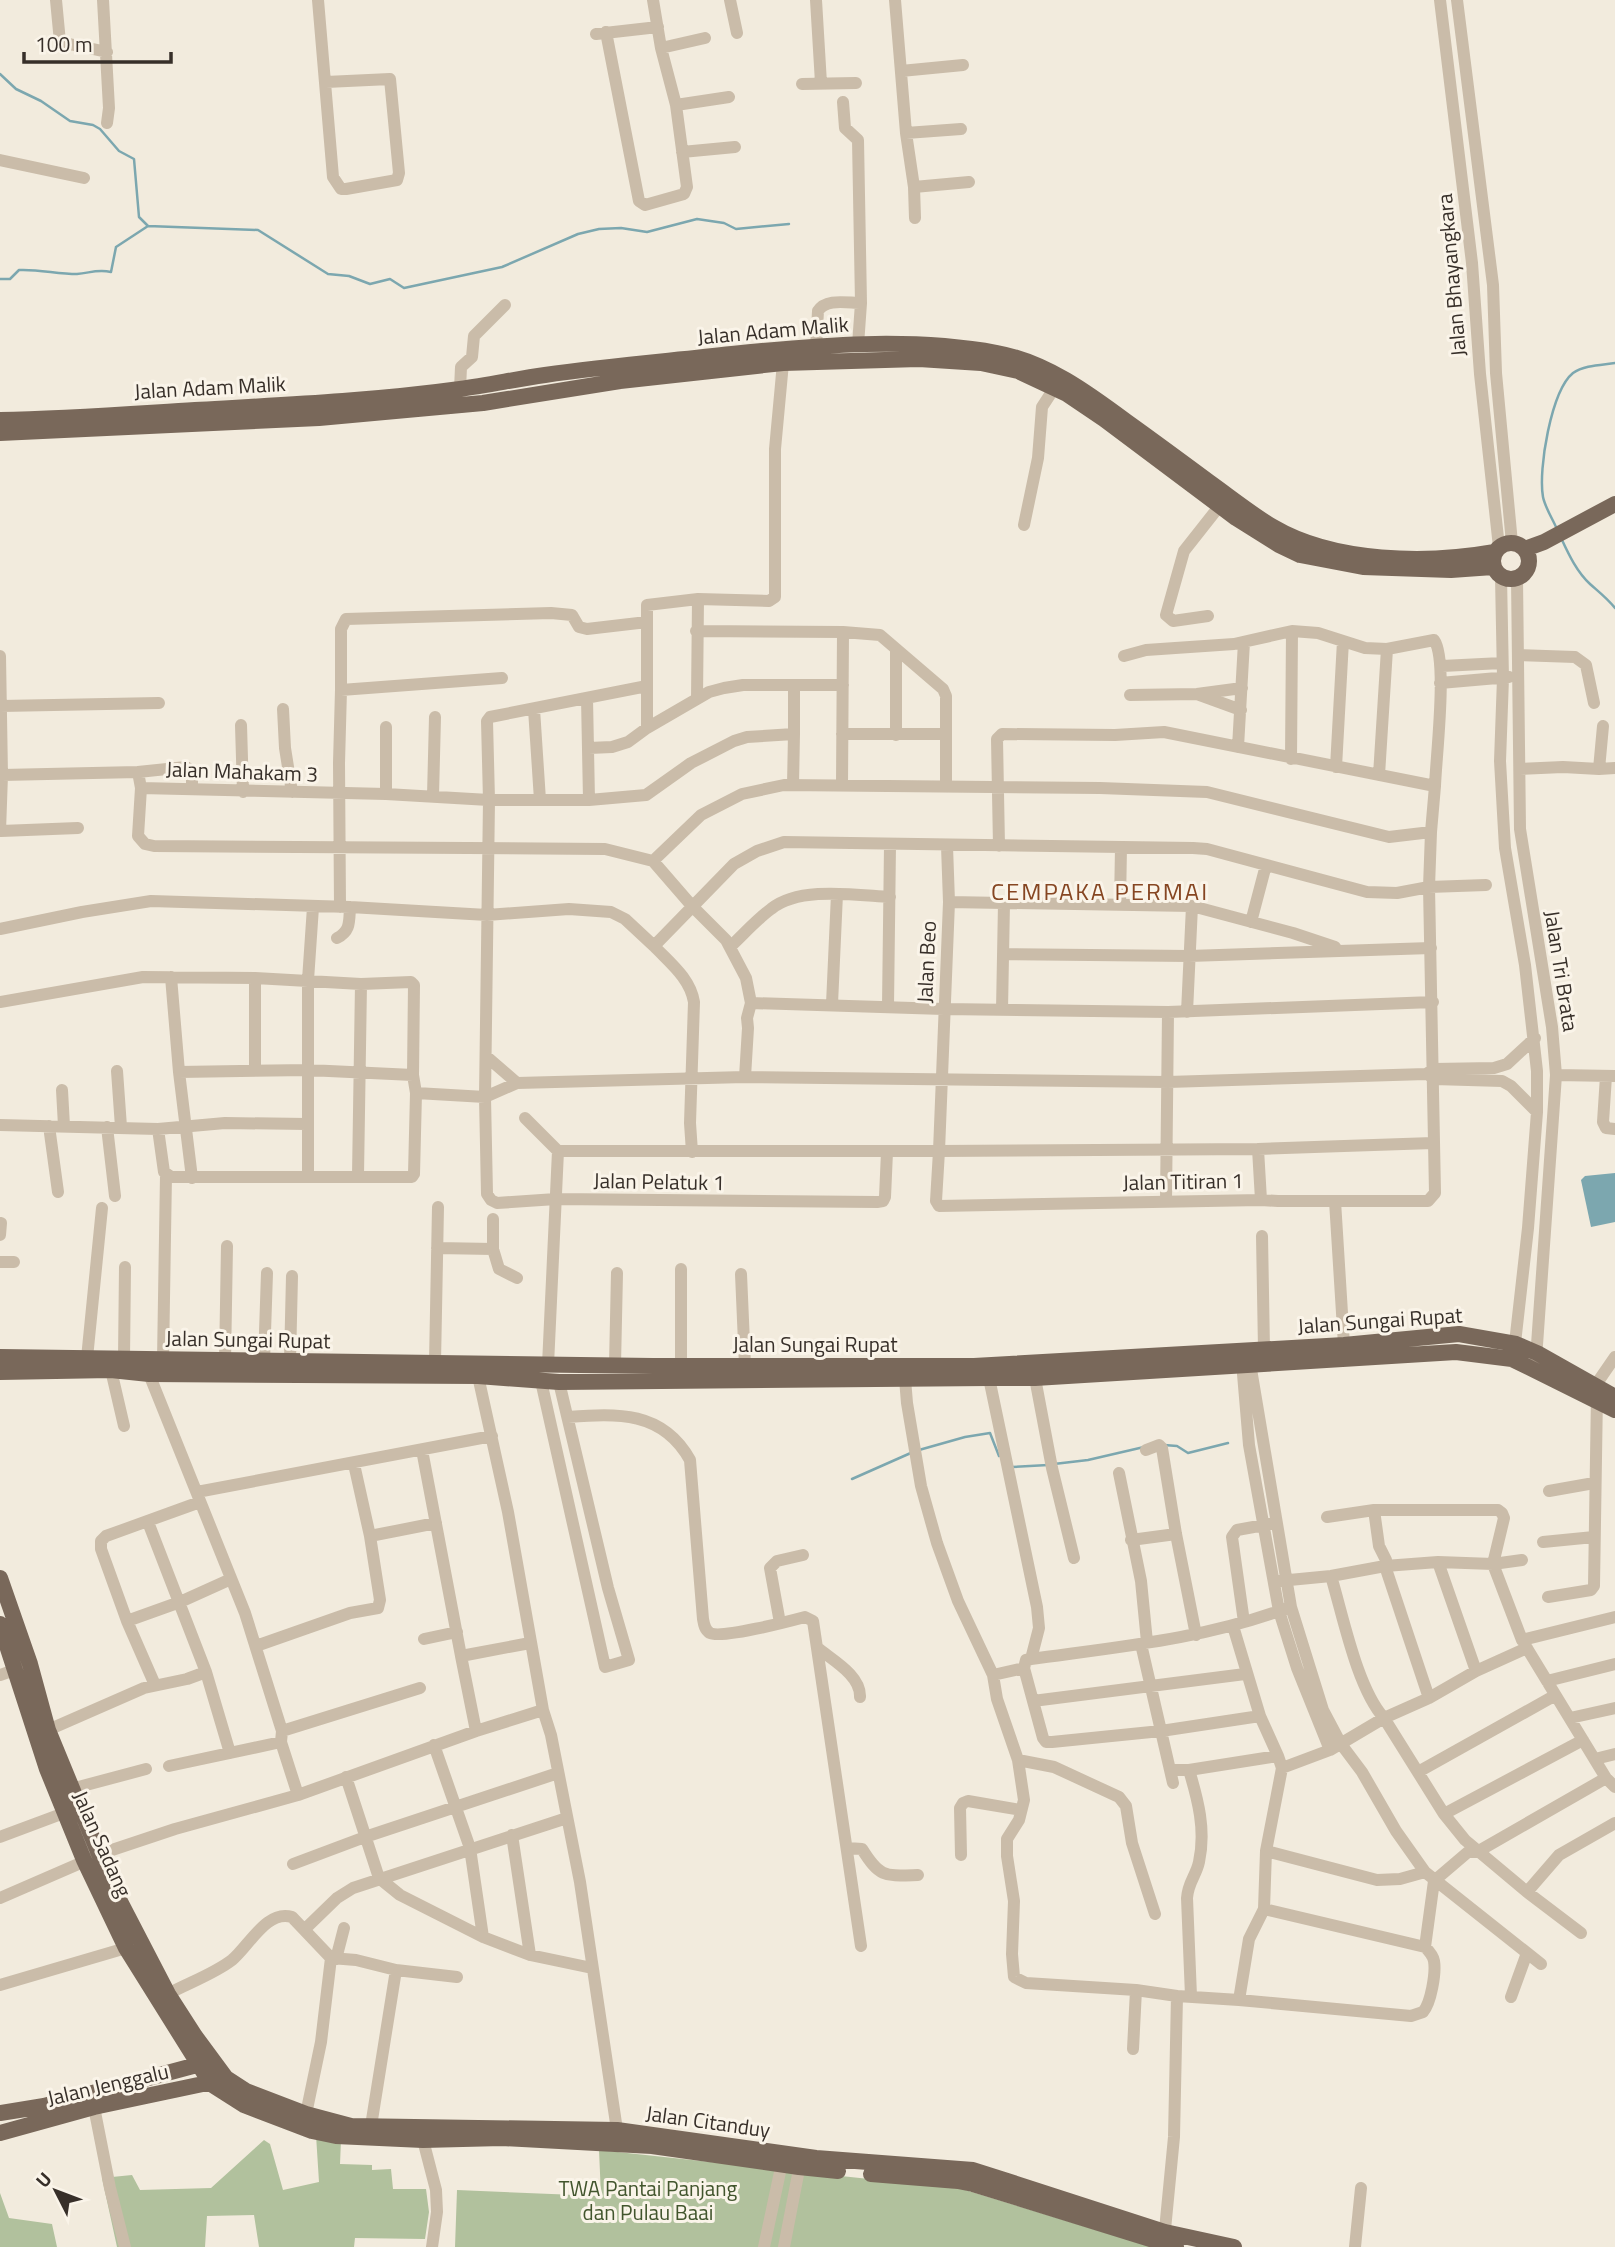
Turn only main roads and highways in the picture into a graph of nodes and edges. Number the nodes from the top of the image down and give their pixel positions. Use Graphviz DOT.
graph roads {
  1 [pos="858,345"];
  2 [pos="791,358"];
  3 [pos="857,362"];
  4 [pos="619,373"];
  5 [pos="0,420"];
  6 [pos="0,433"];
  7 [pos="1223,501"];
  8 [pos="1615,504"];
  9 [pos="1615,516"];
  10 [pos="1571,533"];
  11 [pos="1514,1352"];
  12 [pos="1249,1356"];
  13 [pos="0,1357"];
  14 [pos="153,1365"];
  15 [pos="380,1368"];
  16 [pos="0,1372"];
  17 [pos="1596,1391"];
  18 [pos="1615,1397"];
  19 [pos="1615,1410"];
  20 [pos="0,1578"];
  21 [pos="1,1629"];
  22 [pos="15,1670"];
  23 [pos="91,1857"];
  24 [pos="205,2063"];
  25 [pos="219,2081"];
  26 [pos="0,2113"];
  27 [pos="0,2133"];
  28 [pos="783,2159"];
  29 [pos="1168,2241"];
  30 [pos="1234,2247"];
  1 -- 2 [label="main road, Jalan Adam Malik"];
  1 -- 3 [label="main road"];
  1 -- 7 [label="main road, Jalan Adam Malik"];
  2 -- 3 [label="main road, Jalan Adam Malik"];
  2 -- 4 [label="main road, Jalan Adam Malik"];
  3 -- 7 [label="main road, Jalan Adam Malik"];
  4 -- 5 [label="main road, Jalan Adam Malik"];
  4 -- 6 [label="main road, Jalan Adam Malik"];
  7 -- 10 [label="main road, Jalan Adam Malik"];
  8 -- 10 [label="main road"];
  9 -- 10 [label="main road"];
  11 -- 12 [label="main road, Jalan Sungai Rupat"];
  11 -- 12 [label="main road, Jalan Sungai Rupat"];
  11 -- 17 [label="main road, Jalan Sungai Rupat"];
  12 -- 15 [label="main road, Jalan Sungai Rupat"];
  12 -- 15 [label="main road, Jalan Sungai Rupat"];
  13 -- 14 [label="main road, Jalan Sungai Rupat"];
  14 -- 15 [label="main road, Jalan Sungai Rupat"];
  14 -- 15 [label="main road, Jalan Sungai Rupat"];
  14 -- 16 [label="main road, Jalan Sungai Rupat"];
  17 -- 18 [label="main road, Jalan Sungai Rupat"];
  17 -- 19 [label="main road, Jalan Sungai Rupat"];
  20 -- 22 [label="main road"];
  21 -- 22 [label="main road, Jalan Sadang"];
  22 -- 23 [label="main road"];
  22 -- 23 [label="main road, Jalan Sadang"];
  23 -- 24 [label="main road, Jalan Citanduy"];
  23 -- 24 [label="main road, Jalan Sadang"];
  24 -- 25 [label="main road, Jalan Citanduy"];
  24 -- 26 [label="main road, Jalan Jenggalu"];
  25 -- 27 [label="main road, Jalan Jenggalu"];
  25 -- 28 [label="main road, Jalan Citanduy"];
  25 -- 28 [label="main road, Jalan Citanduy"];
  28 -- 29 [label="main road, Jalan Citanduy"];
  29 -- 30 [label="main road, Jalan Citanduy"];
}
